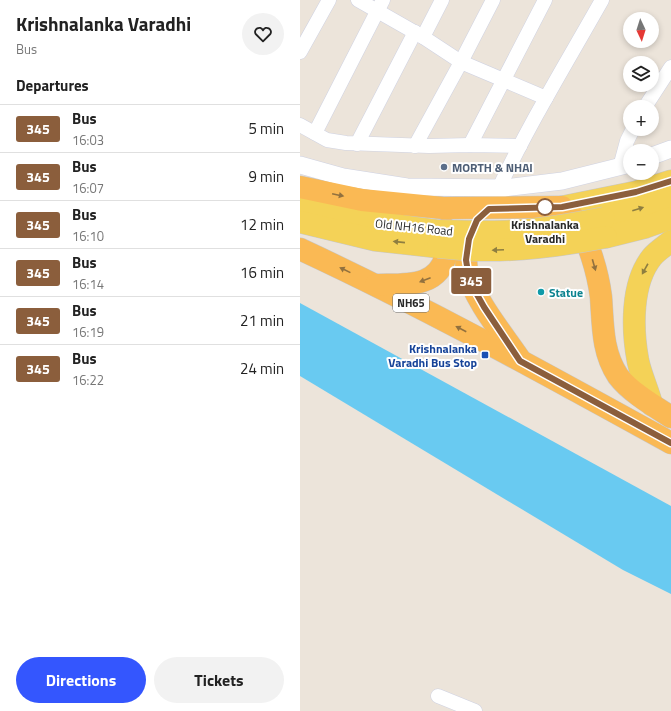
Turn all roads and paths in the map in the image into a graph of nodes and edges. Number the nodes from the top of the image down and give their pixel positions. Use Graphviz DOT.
graph roads {
  1 [pos="329,0"];
  2 [pos="358,0"];
  3 [pos="442,0"];
  4 [pos="493,0"];
  5 [pos="545,0"];
  6 [pos="602,0"];
  7 [pos="381,5"];
  8 [pos="419,34"];
  9 [pos="300,52"];
  10 [pos="461,62"];
  11 [pos="671,67"];
  12 [pos="504,80"];
  13 [pos="546,98"];
  14 [pos="650,100"];
  15 [pos="300,125"];
  16 [pos="315,133"];
  17 [pos="357,144"];
  18 [pos="470,145"];
  19 [pos="415,146"];
  20 [pos="520,146"];
  21 [pos="671,149"];
  22 [pos="659,153"];
  23 [pos="300,165"];
  24 [pos="623,166"];
  25 [pos="671,181"];
  26 [pos="300,187"];
  27 [pos="499,188"];
  28 [pos="671,198"];
  29 [pos="300,204"];
  30 [pos="562,207"];
  31 [pos="443,208"];
  32 [pos="489,209"];
  33 [pos="671,218"];
  34 [pos="300,222"];
  35 [pos="605,227"];
  36 [pos="438,239"];
  37 [pos="671,241"];
  38 [pos="300,249"];
  39 [pos="376,285"];
  40 [pos="520,361"];
  41 [pos="628,387"];
  42 [pos="652,405"];
  43 [pos="610,410"];
  44 [pos="671,417"];
  45 [pos="671,443"];
  46 [pos="438,696"];
  47 [pos="475,711"];
  1 -- 9 [label="street"];
  2 -- 7 [label="street"];
  3 -- 8 [label="street"];
  4 -- 10 [label="street"];
  5 -- 12 [label="street"];
  6 -- 13 [label="street"];
  7 -- 8 [label="street"];
  7 -- 16 [label="street"];
  8 -- 10 [label="street"];
  8 -- 17 [label="street"];
  10 -- 12 [label="street"];
  10 -- 19 [label="street"];
  11 -- 14 [label="street"];
  12 -- 13 [label="street"];
  12 -- 18 [label="street"];
  13 -- 20 [label="street"];
  15 -- 16 [label="street"];
  16 -- 17 [label="street"];
  17 -- 19 [label="street"];
  18 -- 19 [label="street"];
  18 -- 20 [label="street"];
  20 -- 27 [label="street"];
  21 -- 22 [label="street"];
  23 -- 27 [label="street"];
  24 -- 27 [label="street"];
  25 -- 30 [label="main road"];
  26 -- 31 [label="highway, one-way"];
  35 -- 28 [label="main road, Old NH16 Road, one-way"];
  29 -- 36 [label="main road, Old NH16 Road"];
  30 -- 32 [label="highway"];
  30 -- 41 [label="highway, one-way"];
  31 -- 32 [label="highway"];
  31 -- 39 [label="highway, one-way"];
  32 -- 40 [label="highway"];
  33 -- 35 [label="main road, Old NH16 Road"];
  36 -- 34 [label="main road, Old NH16 Road, one-way"];
  35 -- 36 [label="main road, Old NH16 Road, bridge"];
  37 -- 42 [label="main road, one-way"];
  39 -- 38 [label="highway, NH65, one-way"];
  40 -- 39 [label="highway, NH65, one-way"];
  40 -- 43 [label="highway, NH65"];
  41 -- 42 [label="highway"];
  41 -- 43 [label="highway"];
  42 -- 44 [label="highway"];
  43 -- 45 [label="highway, NH65"];
  46 -- 47 [label="street"];
}
